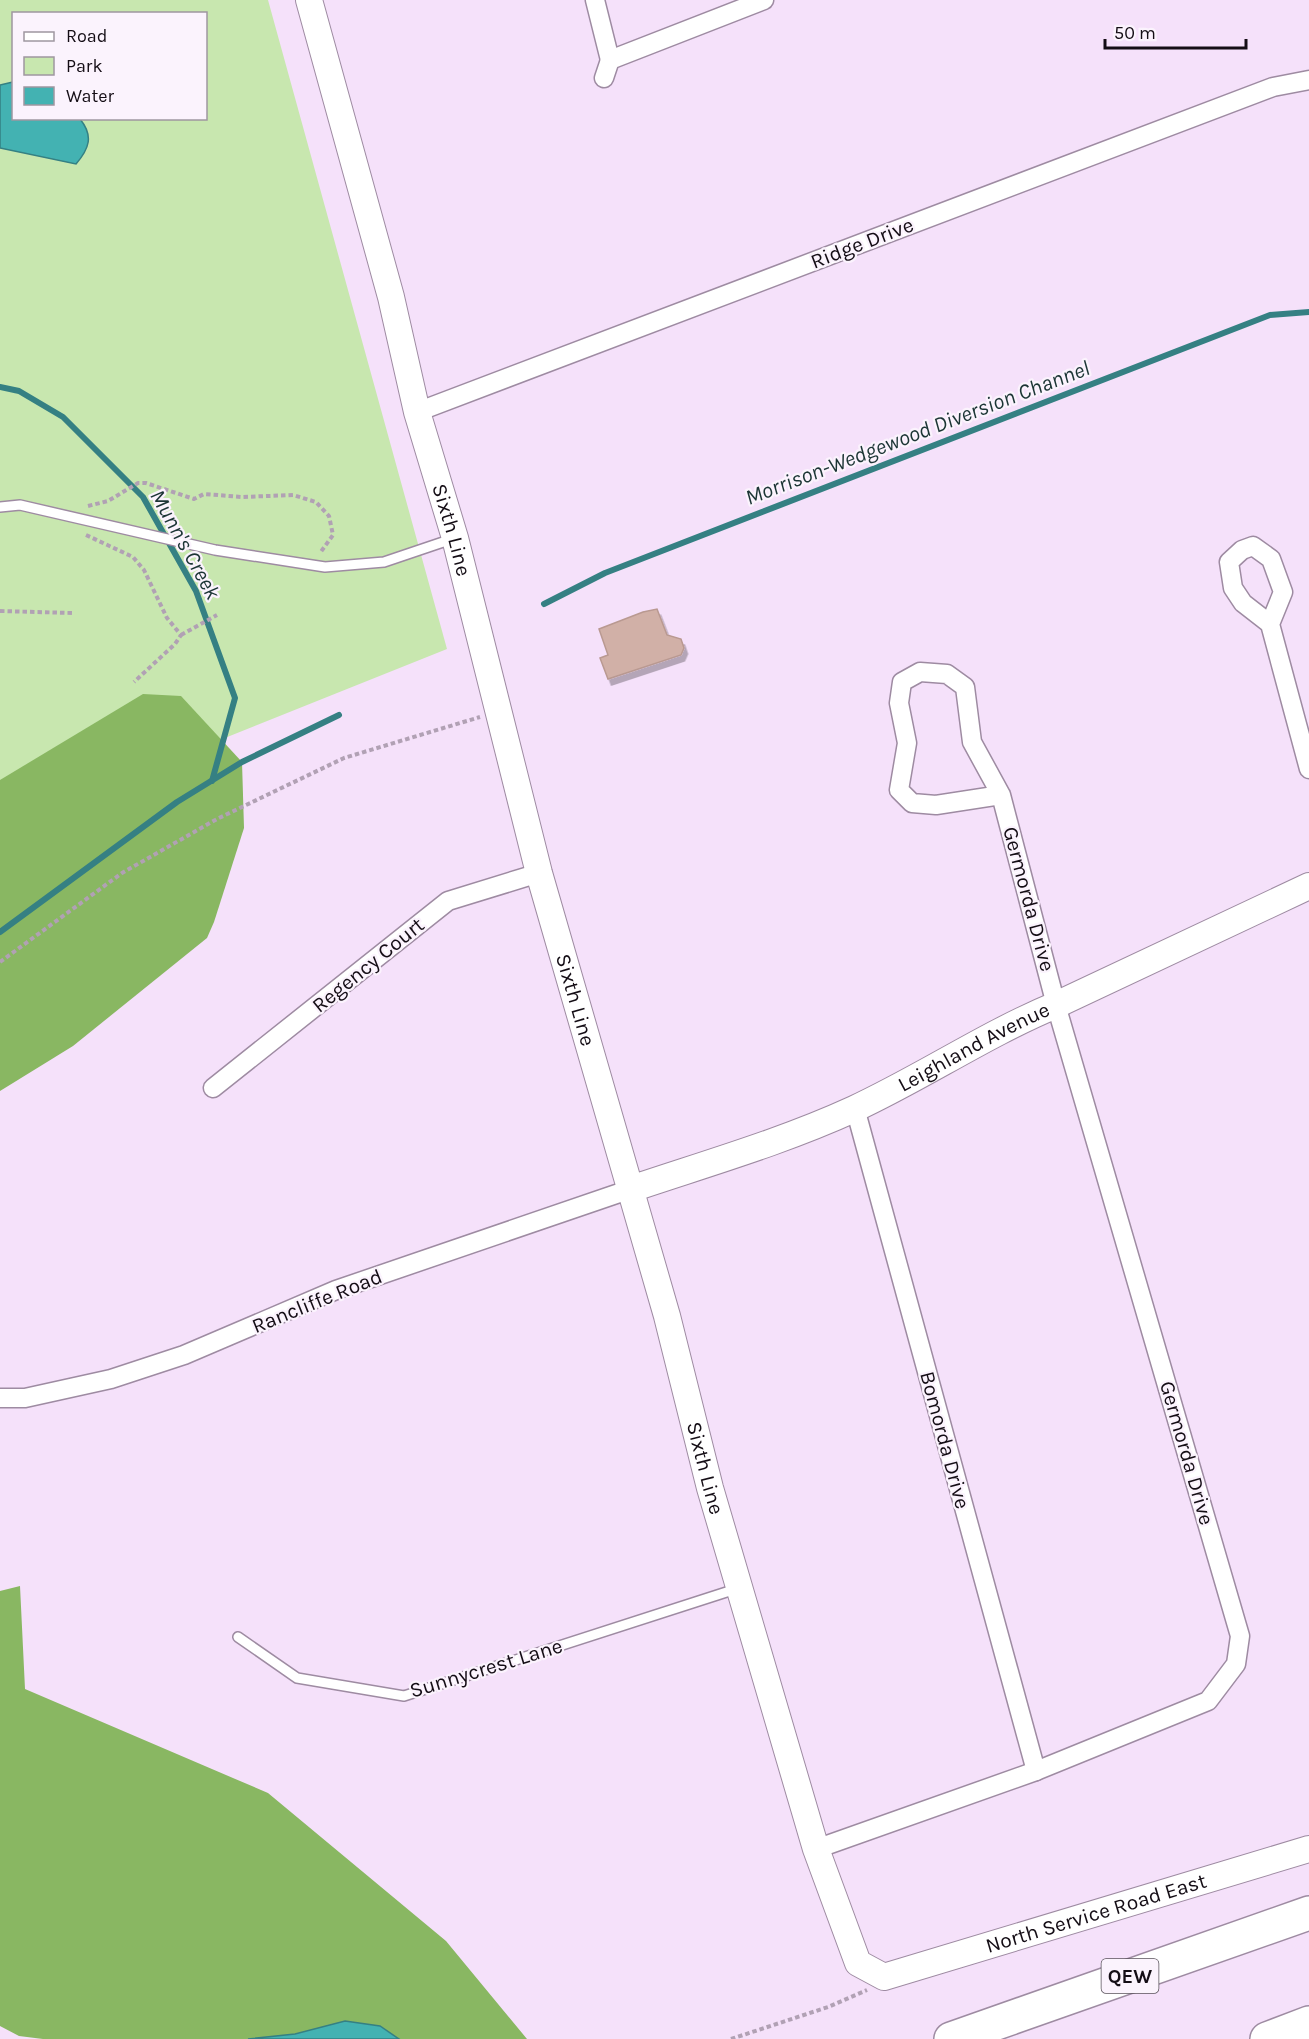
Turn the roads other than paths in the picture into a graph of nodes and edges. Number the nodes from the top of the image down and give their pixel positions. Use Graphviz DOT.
graph roads {
  1 [pos="309,0"];
  2 [pos="595,0"];
  3 [pos="764,0"];
  4 [pos="610,60"];
  5 [pos="604,78"];
  6 [pos="1309,80"];
  7 [pos="417,412"];
  8 [pos="0,507"];
  9 [pos="455,538"];
  10 [pos="1270,624"];
  11 [pos="1309,769"];
  12 [pos="1001,795"];
  13 [pos="539,873"];
  14 [pos="1309,886"];
  15 [pos="1056,1005"];
  16 [pos="213,1088"];
  17 [pos="855,1108"];
  18 [pos="631,1189"];
  19 [pos="0,1398"];
  20 [pos="739,1588"];
  21 [pos="238,1637"];
  22 [pos="1036,1771"];
  23 [pos="816,1849"];
  24 [pos="1309,1849"];
  25 [pos="1309,1913"];
  26 [pos="884,1977"];
  27 [pos="1309,2023"];
  28 [pos="951,2039"];
  29 [pos="1267,2039"];
  1 -- 7 [label="street, Sixth Line"];
  2 -- 4 [label="street"];
  3 -- 4 [label="street"];
  4 -- 5 [label="street"];
  6 -- 7 [label="street, Ridge Drive"];
  7 -- 9 [label="street, Sixth Line"];
  8 -- 9 [label="lane"];
  9 -- 13 [label="street, Sixth Line"];
  10 -- 11 [label="street"];
  12 -- 12 [label="street, Germorda Drive"];
  12 -- 15 [label="street, Germorda Drive"];
  13 -- 16 [label="street, Regency Court"];
  13 -- 18 [label="street, Sixth Line"];
  14 -- 15 [label="street, Leighland Avenue"];
  15 -- 17 [label="street, Leighland Avenue"];
  15 -- 22 [label="street, Germorda Drive"];
  17 -- 18 [label="street, Leighland Avenue"];
  17 -- 22 [label="street, Bomorda Drive"];
  18 -- 19 [label="street, Rancliffe Road"];
  18 -- 20 [label="street, Sixth Line"];
  20 -- 21 [label="lane, Sunnycrest Lane"];
  20 -- 23 [label="street, Sixth Line"];
  22 -- 23 [label="street, Germorda Drive"];
  23 -- 26 [label="street, Sixth Line"];
  24 -- 26 [label="street, North Service Road East"];
  25 -- 28 [label="highway, QEW"];
  27 -- 29 [label="highway"];
}
